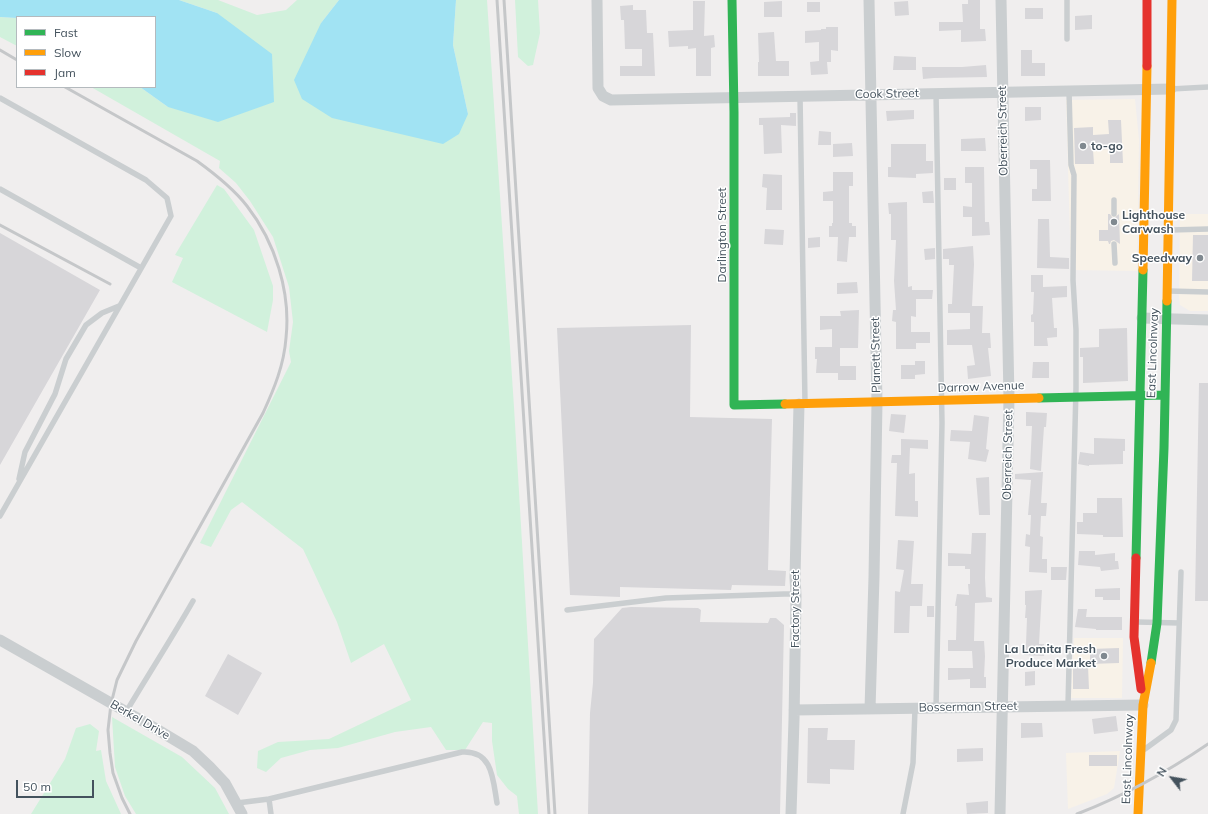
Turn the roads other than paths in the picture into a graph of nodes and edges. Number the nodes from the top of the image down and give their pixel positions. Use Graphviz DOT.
graph roads {
  1 [pos="597,0"];
  2 [pos="732,0"];
  3 [pos="868,0"];
  4 [pos="1001,0"];
  5 [pos="1067,0"];
  6 [pos="1147,0"];
  7 [pos="1172,0"];
  8 [pos="1067,39"];
  9 [pos="1208,87"];
  10 [pos="1171,89"];
  11 [pos="1147,90"];
  12 [pos="1069,91"];
  13 [pos="1002,92"];
  14 [pos="936,93"];
  15 [pos="871,94"];
  16 [pos="800,96"];
  17 [pos="0,98"];
  18 [pos="734,98"];
  19 [pos="0,189"];
  20 [pos="1114,200"];
  21 [pos="1114,214"];
  22 [pos="1208,229"];
  23 [pos="1168,230"];
  24 [pos="1114,244"];
  25 [pos="1115,264"];
  26 [pos="141,268"];
  27 [pos="1167,292"];
  28 [pos="1208,292"];
  29 [pos="119,306"];
  30 [pos="1142,318"];
  31 [pos="1167,319"];
  32 [pos="1208,320"];
  33 [pos="1140,395"];
  34 [pos="1164,395"];
  35 [pos="1076,396"];
  36 [pos="1009,398"];
  37 [pos="940,400"];
  38 [pos="877,402"];
  39 [pos="802,403"];
  40 [pos="18,485"];
  41 [pos="0,516"];
  42 [pos="1181,572"];
  43 [pos="796,596"];
  44 [pos="193,601"];
  45 [pos="567,610"];
  46 [pos="1135,622"];
  47 [pos="1157,623"];
  48 [pos="1179,623"];
  49 [pos="0,640"];
  50 [pos="1068,705"];
  51 [pos="1143,705"];
  52 [pos="1002,707"];
  53 [pos="936,708"];
  54 [pos="870,709"];
  55 [pos="915,709"];
  56 [pos="794,710"];
  57 [pos="126,712"];
  58 [pos="1140,752"];
  59 [pos="269,799"];
  60 [pos="497,802"];
  61 [pos="237,803"];
  62 [pos="242,814"];
  63 [pos="271,814"];
  64 [pos="791,814"];
  65 [pos="903,814"];
  66 [pos="1000,814"];
  67 [pos="1138,814"];
  1 -- 18 [label="street, Cook Street"];
  2 -- 18 [label="main road, Darlington Street"];
  3 -- 15 [label="street, Planett Street"];
  4 -- 13 [label="street, Oberreich Street"];
  5 -- 8 [label="lane"];
  6 -- 11 [label="main road, East Lincolnway"];
  7 -- 10 [label="main road, East Lincolnway"];
  9 -- 10 [label="lane"];
  10 -- 11 [label="street, Cook Street"];
  10 -- 23 [label="main road, East Lincolnway"];
  11 -- 12 [label="street, Cook Street"];
  11 -- 30 [label="main road, East Lincolnway"];
  12 -- 13 [label="street, Cook Street"];
  12 -- 35 [label="lane"];
  13 -- 14 [label="street, Cook Street"];
  13 -- 36 [label="street, Oberreich Street"];
  14 -- 15 [label="street, Cook Street"];
  14 -- 37 [label="lane"];
  15 -- 16 [label="street, Cook Street"];
  15 -- 38 [label="street, Planett Street"];
  16 -- 18 [label="street, Cook Street"];
  16 -- 39 [label="lane"];
  17 -- 26 [label="lane"];
  18 -- 39 [label="main road, Darlington Street"];
  19 -- 26 [label="lane"];
  20 -- 21 [label="lane"];
  22 -- 23 [label="lane"];
  23 -- 27 [label="main road, East Lincolnway"];
  24 -- 25 [label="lane"];
  26 -- 29 [label="lane"];
  27 -- 28 [label="lane"];
  27 -- 31 [label="main road, East Lincolnway"];
  29 -- 40 [label="lane"];
  29 -- 40 [label="lane"];
  30 -- 31 [label="street"];
  30 -- 33 [label="main road, East Lincolnway"];
  31 -- 32 [label="street"];
  31 -- 34 [label="main road, East Lincolnway"];
  33 -- 34 [label="main road, Darrow Avenue"];
  33 -- 35 [label="main road, Darrow Avenue"];
  33 -- 46 [label="main road, East Lincolnway"];
  34 -- 47 [label="main road, East Lincolnway"];
  35 -- 36 [label="main road, Darrow Avenue"];
  35 -- 50 [label="lane"];
  36 -- 37 [label="main road, Darrow Avenue"];
  36 -- 52 [label="street, Oberreich Street"];
  37 -- 38 [label="main road, Darrow Avenue"];
  37 -- 53 [label="lane"];
  38 -- 39 [label="main road, Darrow Avenue"];
  38 -- 54 [label="street, Planett Street"];
  39 -- 43 [label="street, Factory Street"];
  40 -- 41 [label="lane"];
  42 -- 48 [label="lane"];
  43 -- 45 [label="lane"];
  43 -- 56 [label="street, Factory Street"];
  44 -- 57 [label="lane"];
  46 -- 47 [label="lane"];
  46 -- 51 [label="main road, East Lincolnway"];
  47 -- 48 [label="lane"];
  47 -- 51 [label="main road, East Lincolnway"];
  48 -- 58 [label="lane"];
  49 -- 57 [label="street, Berkel Drive"];
  50 -- 51 [label="street, Bosserman Street"];
  50 -- 52 [label="street, Bosserman Street"];
  51 -- 58 [label="main road, East Lincolnway"];
  52 -- 53 [label="street, Bosserman Street"];
  52 -- 66 [label="street, Oberreich Street"];
  53 -- 55 [label="street, Bosserman Street"];
  54 -- 55 [label="street, Bosserman Street"];
  54 -- 56 [label="street, Bosserman Street"];
  55 -- 65 [label="lane"];
  56 -- 64 [label="street, Factory Street"];
  57 -- 61 [label="street, Berkel Drive"];
  58 -- 67 [label="main road, East Lincolnway"];
  59 -- 60 [label="lane"];
  59 -- 61 [label="lane"];
  59 -- 63 [label="lane"];
  61 -- 62 [label="street, Berkel Drive"];
}
